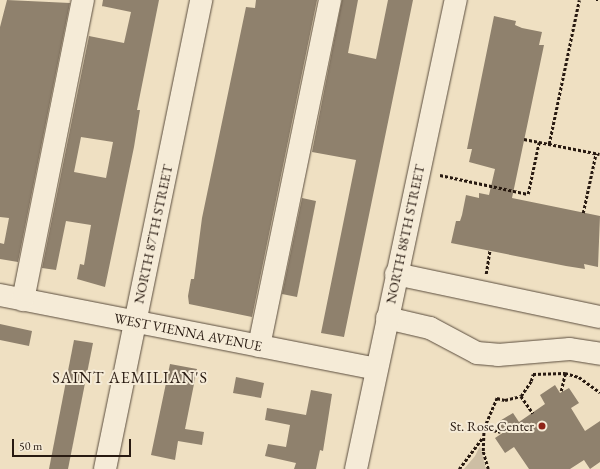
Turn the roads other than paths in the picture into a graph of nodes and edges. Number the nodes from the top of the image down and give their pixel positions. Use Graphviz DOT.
graph roads {
  1 [pos="83,0"];
  2 [pos="201,0"];
  3 [pos="330,0"];
  4 [pos="456,0"];
  5 [pos="396,274"];
  6 [pos="0,295"];
  7 [pos="23,300"];
  8 [pos="600,316"];
  9 [pos="387,318"];
  10 [pos="135,322"];
  11 [pos="259,346"];
  12 [pos="600,354"];
  13 [pos="376,369"];
  14 [pos="105,469"];
  15 [pos="356,469"];
  1 -- 7 [label="street"];
  2 -- 10 [label="street, NORTH 87TH STREET"];
  3 -- 11 [label="street"];
  4 -- 5 [label="street, NORTH 88TH STREET"];
  5 -- 8 [label="street"];
  5 -- 9 [label="street, NORTH 88TH STREET"];
  6 -- 7 [label="street, WEST VIENNA AVENUE"];
  7 -- 10 [label="street, WEST VIENNA AVENUE"];
  9 -- 12 [label="street"];
  9 -- 13 [label="street, NORTH 88TH STREET"];
  10 -- 11 [label="street, WEST VIENNA AVENUE"];
  10 -- 14 [label="street, NORTH 87TH STREET"];
  11 -- 13 [label="street, WEST VIENNA AVENUE"];
  13 -- 15 [label="street, NORTH 88TH STREET"];
}
